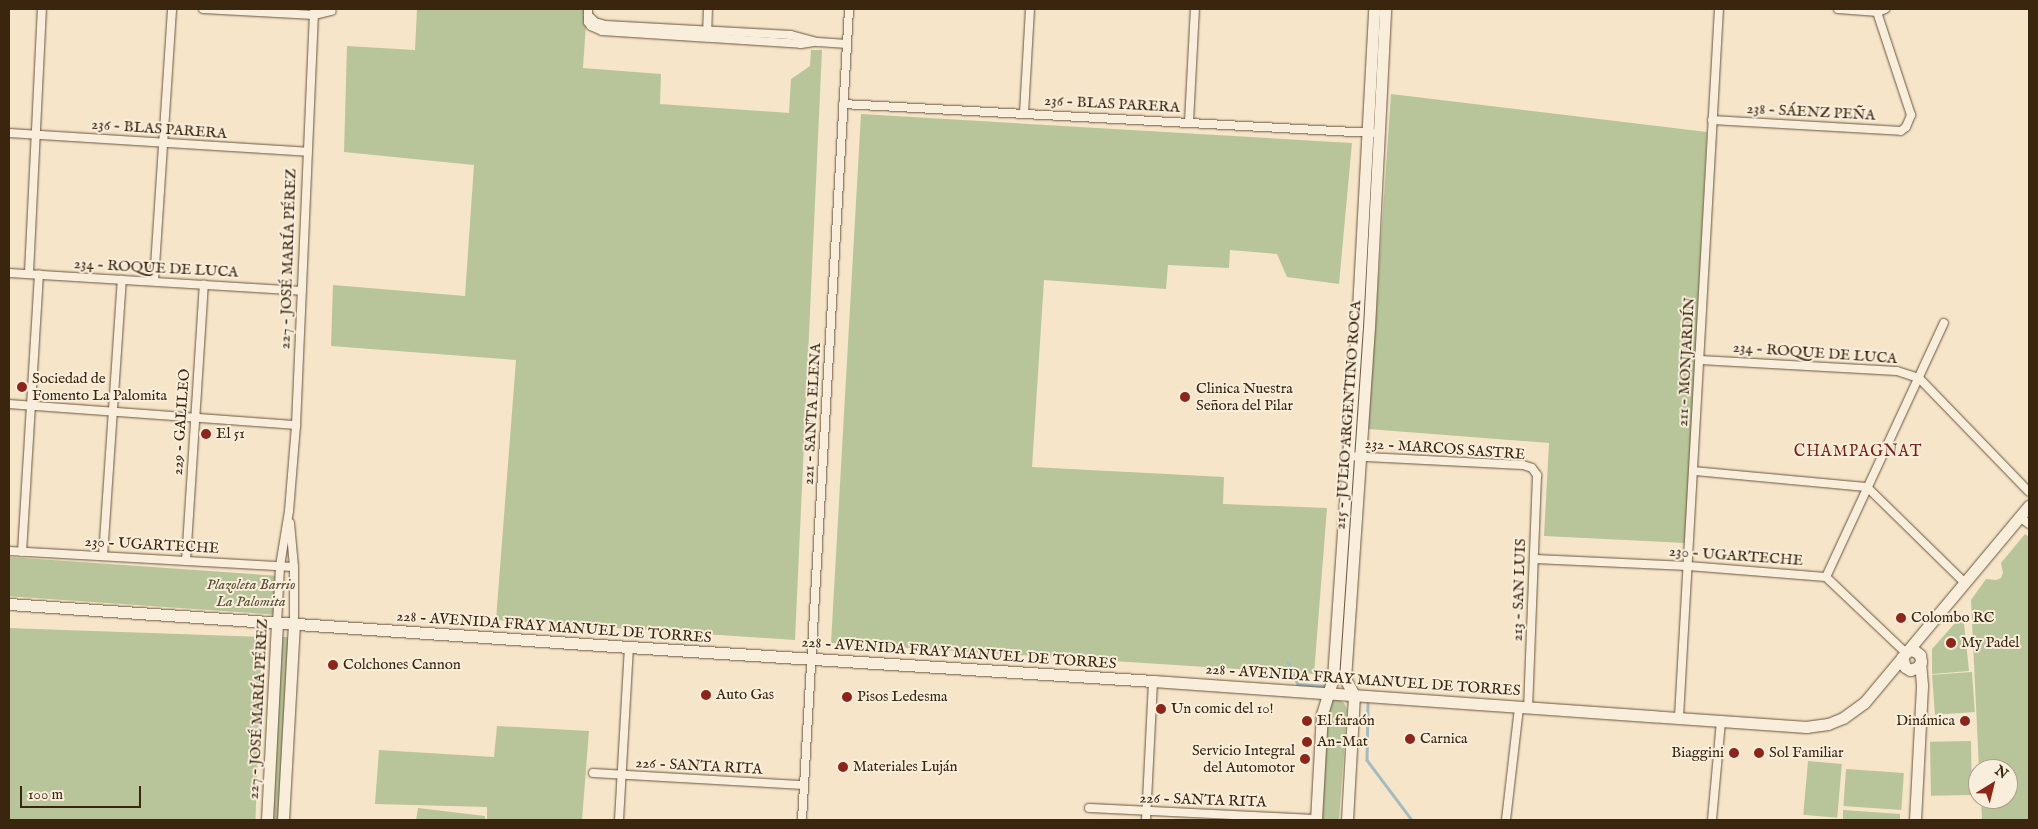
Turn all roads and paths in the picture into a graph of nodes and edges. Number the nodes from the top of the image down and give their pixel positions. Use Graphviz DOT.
graph roads {
  1 [pos="42,9"];
  2 [pos="172,9"];
  3 [pos="202,9"];
  4 [pos="708,9"];
  5 [pos="849,9"];
  6 [pos="1030,9"];
  7 [pos="1195,9"];
  8 [pos="1374,9"];
  9 [pos="1385,9"];
  10 [pos="1719,9"];
  11 [pos="1838,9"];
  12 [pos="1880,10"];
  13 [pos="332,11"];
  14 [pos="314,12"];
  15 [pos="588,12"];
  16 [pos="707,34"];
  17 [pos="847,44"];
  18 [pos="842,104"];
  19 [pos="1024,113"];
  20 [pos="1712,120"];
  21 [pos="1189,122"];
  22 [pos="1367,132"];
  23 [pos="9,133"];
  24 [pos="36,134"];
  25 [pos="1379,134"];
  26 [pos="163,143"];
  27 [pos="307,152"];
  28 [pos="9,273"];
  29 [pos="29,274"];
  30 [pos="39,275"];
  31 [pos="122,280"];
  32 [pos="154,281"];
  33 [pos="204,285"];
  34 [pos="301,291"];
  35 [pos="1944,323"];
  36 [pos="1700,360"];
  37 [pos="1919,378"];
  38 [pos="9,404"];
  39 [pos="31,406"];
  40 [pos="114,412"];
  41 [pos="195,418"];
  42 [pos="296,425"];
  43 [pos="1347,456"];
  44 [pos="1360,457"];
  45 [pos="1694,471"];
  46 [pos="1537,475"];
  47 [pos="1867,487"];
  48 [pos="2029,492"];
  49 [pos="2029,506"];
  50 [pos="289,511"];
  51 [pos="2025,521"];
  52 [pos="9,551"];
  53 [pos="22,552"];
  54 [pos="103,556"];
  55 [pos="1535,559"];
  56 [pos="186,561"];
  57 [pos="280,566"];
  58 [pos="1688,566"];
  59 [pos="294,567"];
  60 [pos="1826,577"];
  61 [pos="1965,583"];
  62 [pos="9,604"];
  63 [pos="1934,620"];
  64 [pos="277,624"];
  65 [pos="294,625"];
  66 [pos="629,648"];
  67 [pos="1905,653"];
  68 [pos="812,659"];
  69 [pos="1914,665"];
  70 [pos="1887,675"];
  71 [pos="1153,680"];
  72 [pos="1327,693"];
  73 [pos="1354,696"];
  74 [pos="1524,707"];
  75 [pos="1679,717"];
  76 [pos="1721,721"];
  77 [pos="593,773"];
  78 [pos="622,775"];
  79 [pos="804,785"];
  80 [pos="1088,808"];
  81 [pos="1147,816"];
  82 [pos="267,820"];
  83 [pos="283,820"];
  84 [pos="620,820"];
  85 [pos="802,820"];
  86 [pos="1316,820"];
  87 [pos="1347,820"];
  88 [pos="1506,820"];
  89 [pos="1712,820"];
  90 [pos="1915,820"];
  1 -- 24 [label="street"];
  2 -- 26 [label="street"];
  3 -- 14 [label="street"];
  4 -- 16 [label="street"];
  5 -- 17 [label="street, 221 - SANTA ELENA"];
  6 -- 19 [label="street"];
  7 -- 21 [label="street"];
  8 -- 22 [label="main road, 215 - JULIO ARGENTINO ROCA"];
  9 -- 25 [label="main road, 215 - JULIO ARGENTINO ROCA"];
  10 -- 20 [label="street, 211 - MONJARDÍN"];
  11 -- 12 [label="street"];
  12 -- 20 [label="street, 238 - SÁENZ PEÑA"];
  13 -- 14 [label="street"];
  14 -- 27 [label="street, 227 - JOSÉ MARÍA PÉREZ"];
  15 -- 16 [label="street"];
  16 -- 17 [label="street"];
  17 -- 18 [label="street, 221 - SANTA ELENA"];
  18 -- 19 [label="street, 236 - BLAS PARERA"];
  18 -- 68 [label="street, 221 - SANTA ELENA"];
  19 -- 21 [label="street, 236 - BLAS PARERA"];
  20 -- 36 [label="street, 211 - MONJARDÍN"];
  21 -- 22 [label="street, 236 - BLAS PARERA"];
  22 -- 25 [label="street, 236 - BLAS PARERA"];
  22 -- 43 [label="main road, 215 - JULIO ARGENTINO ROCA"];
  23 -- 24 [label="street, 236 - BLAS PARERA"];
  24 -- 26 [label="street, 236 - BLAS PARERA"];
  24 -- 29 [label="street"];
  25 -- 44 [label="main road, 215 - JULIO ARGENTINO ROCA"];
  26 -- 27 [label="street, 236 - BLAS PARERA"];
  26 -- 32 [label="street"];
  27 -- 34 [label="street, 227 - JOSÉ MARÍA PÉREZ"];
  28 -- 29 [label="street, 234 - ROQUE DE LUCA"];
  29 -- 30 [label="street, 234 - ROQUE DE LUCA"];
  30 -- 31 [label="street, 234 - ROQUE DE LUCA"];
  30 -- 39 [label="street"];
  31 -- 32 [label="street, 234 - ROQUE DE LUCA"];
  31 -- 40 [label="street"];
  32 -- 33 [label="street, 234 - ROQUE DE LUCA"];
  33 -- 34 [label="street, 234 - ROQUE DE LUCA"];
  33 -- 41 [label="street, 229 - GALILEO"];
  34 -- 42 [label="street, 227 - JOSÉ MARÍA PÉREZ"];
  35 -- 37 [label="street"];
  36 -- 37 [label="street, 234 - ROQUE DE LUCA"];
  36 -- 45 [label="street, 211 - MONJARDÍN"];
  37 -- 47 [label="street"];
  37 -- 48 [label="street"];
  38 -- 39 [label="street"];
  39 -- 40 [label="street"];
  39 -- 53 [label="street"];
  40 -- 41 [label="street"];
  40 -- 54 [label="street"];
  41 -- 42 [label="street"];
  41 -- 56 [label="street, 229 - GALILEO"];
  42 -- 50 [label="street, 227 - JOSÉ MARÍA PÉREZ"];
  43 -- 44 [label="street, 232 - MARCOS SASTRE"];
  43 -- 72 [label="main road, 215 - JULIO ARGENTINO ROCA"];
  44 -- 46 [label="street, 232 - MARCOS SASTRE"];
  44 -- 73 [label="main road, 215 - JULIO ARGENTINO ROCA"];
  45 -- 47 [label="street"];
  45 -- 58 [label="street, 211 - MONJARDÍN"];
  46 -- 55 [label="street, 213 - SAN LUIS"];
  47 -- 60 [label="street"];
  47 -- 61 [label="street"];
  49 -- 51 [label="main road, 228 - AVENIDA FRAY MANUEL DE TORRES"];
  50 -- 57 [label="street, 227 - JOSÉ MARÍA PÉREZ"];
  50 -- 59 [label="street, 227 - JOSÉ MARÍA PÉREZ"];
  51 -- 61 [label="main road, 228 - AVENIDA FRAY MANUEL DE TORRES"];
  52 -- 53 [label="street, 230 - UGARTECHE"];
  53 -- 54 [label="street, 230 - UGARTECHE"];
  54 -- 56 [label="street, 230 - UGARTECHE"];
  55 -- 58 [label="street, 230 - UGARTECHE"];
  55 -- 74 [label="street, 213 - SAN LUIS"];
  56 -- 57 [label="street, 230 - UGARTECHE"];
  57 -- 59 [label="street, 230 - UGARTECHE"];
  57 -- 64 [label="street, 227 - JOSÉ MARÍA PÉREZ"];
  58 -- 60 [label="street, 230 - UGARTECHE"];
  58 -- 75 [label="street, 211 - MONJARDÍN"];
  59 -- 65 [label="street, 227 - JOSÉ MARÍA PÉREZ"];
  60 -- 67 [label="street"];
  61 -- 63 [label="main road, 228 - AVENIDA FRAY MANUEL DE TORRES"];
  62 -- 64 [label="main road, 228 - AVENIDA FRAY MANUEL DE TORRES"];
  63 -- 67 [label="main road, 228 - AVENIDA FRAY MANUEL DE TORRES"];
  63 -- 69 [label="main road, 228 - AVENIDA FRAY MANUEL DE TORRES"];
  64 -- 65 [label="main road, 228 - AVENIDA FRAY MANUEL DE TORRES"];
  64 -- 82 [label="main road, 227 - JOSÉ MARÍA PÉREZ"];
  65 -- 66 [label="main road, 228 - AVENIDA FRAY MANUEL DE TORRES"];
  65 -- 83 [label="main road, 227 - JOSÉ MARÍA PÉREZ"];
  66 -- 68 [label="main road, 228 - AVENIDA FRAY MANUEL DE TORRES"];
  66 -- 78 [label="street"];
  67 -- 69 [label="main road"];
  67 -- 69 [label="main road"];
  67 -- 70 [label="main road, 228 - AVENIDA FRAY MANUEL DE TORRES"];
  68 -- 71 [label="main road, 228 - AVENIDA FRAY MANUEL DE TORRES"];
  68 -- 79 [label="street, 221 - SANTA ELENA"];
  69 -- 70 [label="main road"];
  69 -- 90 [label="main road"];
  70 -- 76 [label="main road, 228 - AVENIDA FRAY MANUEL DE TORRES"];
  71 -- 72 [label="main road, 228 - AVENIDA FRAY MANUEL DE TORRES"];
  71 -- 81 [label="street"];
  72 -- 73 [label="main road, 228 - AVENIDA FRAY MANUEL DE TORRES"];
  72 -- 86 [label="main road, 215 - JULIO ARGENTINO ROCA"];
  73 -- 74 [label="main road, 228 - AVENIDA FRAY MANUEL DE TORRES"];
  73 -- 87 [label="main road, 215 - JULIO ARGENTINO ROCA"];
  74 -- 75 [label="main road, 228 - AVENIDA FRAY MANUEL DE TORRES"];
  74 -- 88 [label="street, 213 - SAN LUIS"];
  75 -- 76 [label="main road, 228 - AVENIDA FRAY MANUEL DE TORRES"];
  76 -- 89 [label="street"];
  77 -- 78 [label="street, 226 - SANTA RITA"];
  78 -- 79 [label="street, 226 - SANTA RITA"];
  78 -- 84 [label="street"];
  79 -- 85 [label="street, 221 - SANTA ELENA"];
  80 -- 81 [label="street, 226 - SANTA RITA"];
  81 -- 86 [label="street, 226 - SANTA RITA"];
}
